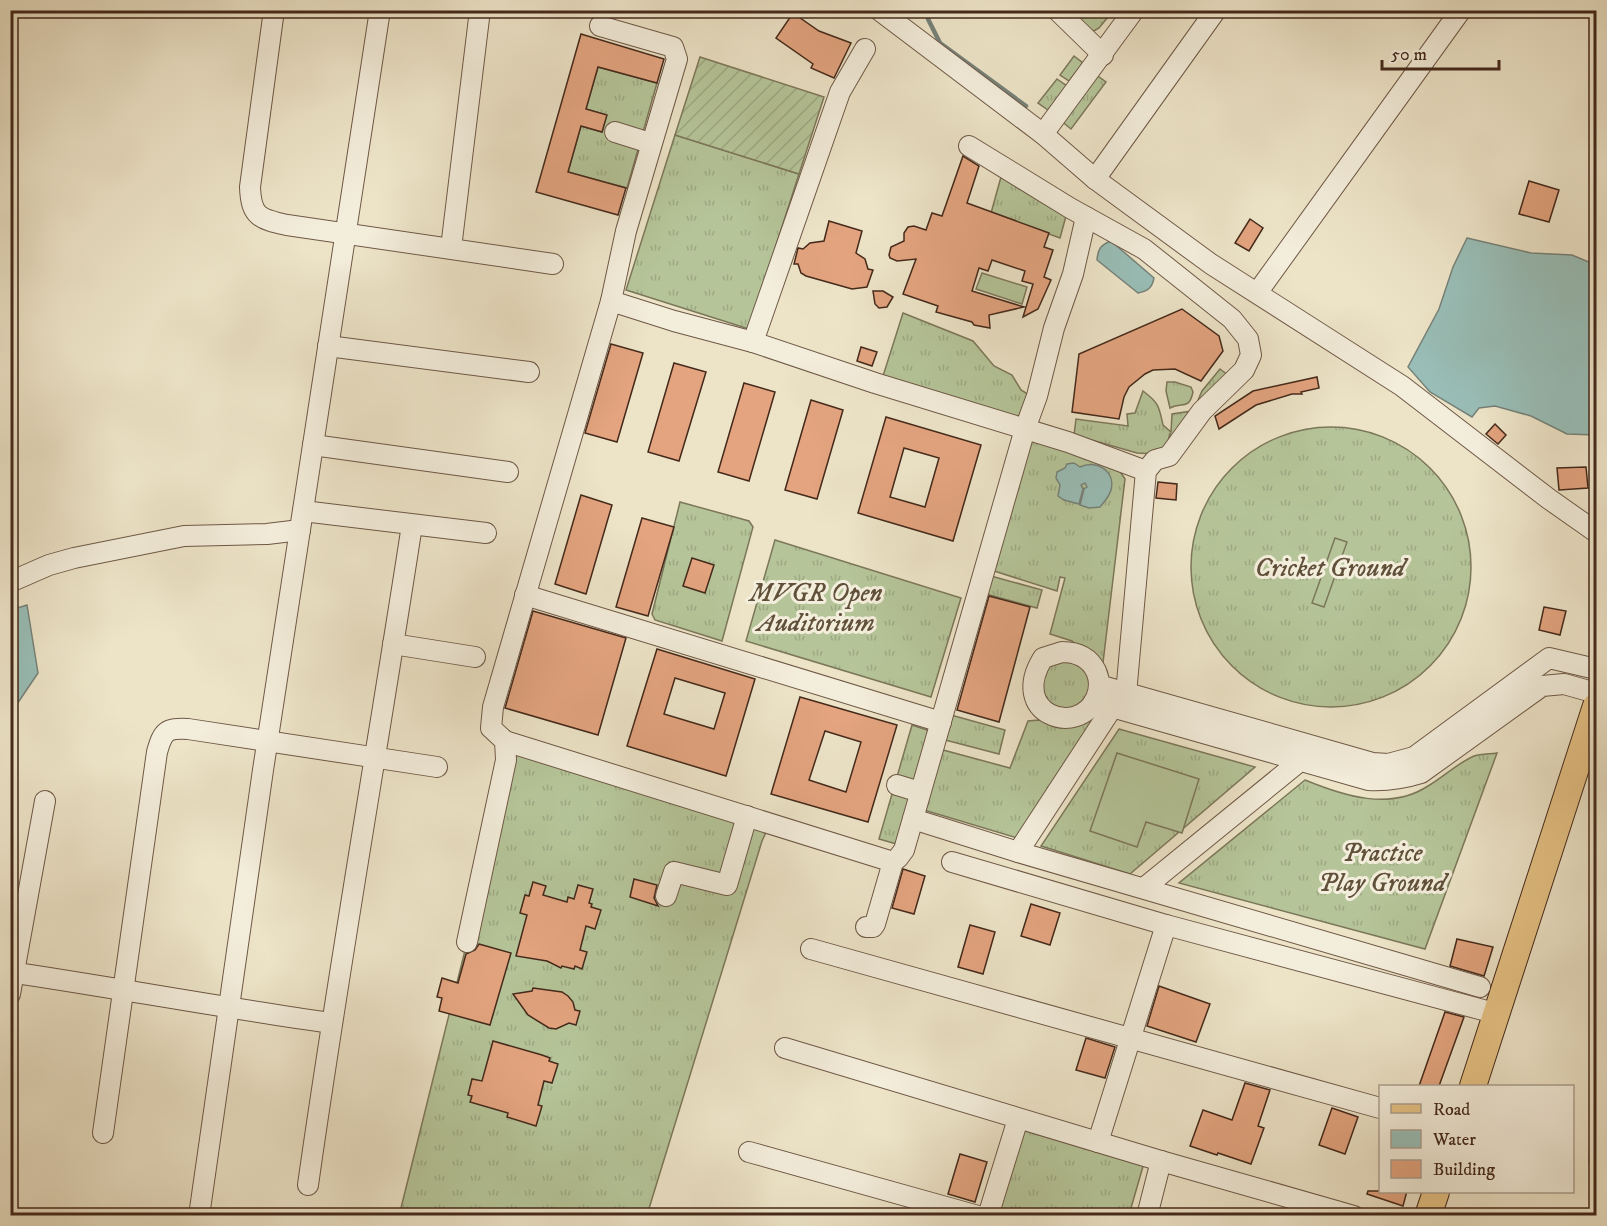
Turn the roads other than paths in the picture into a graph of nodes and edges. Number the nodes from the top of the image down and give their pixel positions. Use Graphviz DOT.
graph roads {
  1 [pos="274,10"];
  2 [pos="380,10"];
  3 [pos="480,10"];
  4 [pos="879,10"];
  5 [pos="1057,10"];
  6 [pos="1134,10"];
  7 [pos="1216,10"];
  8 [pos="1461,10"];
  9 [pos="600,26"];
  10 [pos="865,49"];
  11 [pos="1102,55"];
  12 [pos="615,132"];
  13 [pos="1043,134"];
  14 [pos="651,143"];
  15 [pos="969,146"];
  16 [pos="1095,179"];
  17 [pos="1086,217"];
  18 [pos="346,233"];
  19 [pos="451,248"];
  20 [pos="553,264"];
  21 [pos="1257,293"];
  22 [pos="611,301"];
  23 [pos="753,342"];
  24 [pos="328,346"];
  25 [pos="529,372"];
  26 [pos="1025,429"];
  27 [pos="313,445"];
  28 [pos="1146,471"];
  29 [pos="508,472"];
  30 [pos="302,520"];
  31 [pos="412,525"];
  32 [pos="1596,532"];
  33 [pos="486,533"];
  34 [pos="10,582"];
  35 [pos="525,595"];
  36 [pos="393,644"];
  37 [pos="475,657"];
  38 [pos="1596,669"];
  39 [pos="1596,693"];
  40 [pos="1126,694"];
  41 [pos="1102,699"];
  42 [pos="1596,706"];
  43 [pos="941,722"];
  44 [pos="268,740"];
  45 [pos="505,741"];
  46 [pos="376,757"];
  47 [pos="1300,761"];
  48 [pos="437,767"];
  49 [pos="897,785"];
  50 [pos="920,792"];
  51 [pos="45,801"];
  52 [pos="747,816"];
  53 [pos="913,819"];
  54 [pos="1018,852"];
  55 [pos="892,862"];
  56 [pos="952,862"];
  57 [pos="1143,888"];
  58 [pos="666,896"];
  59 [pos="1166,925"];
  60 [pos="866,927"];
  61 [pos="467,942"];
  62 [pos="811,949"];
  63 [pos="12,972"];
  64 [pos="1480,987"];
  65 [pos="123,989"];
  66 [pos="10,994"];
  67 [pos="229,1008"];
  68 [pos="1498,1014"];
  69 [pos="331,1023"];
  70 [pos="1131,1038"];
  71 [pos="785,1048"];
  72 [pos="1473,1085"];
  73 [pos="1379,1108"];
  74 [pos="1018,1119"];
  75 [pos="103,1132"];
  76 [pos="1098,1142"];
  77 [pos="749,1152"];
  78 [pos="1161,1161"];
  79 [pos="308,1185"];
  80 [pos="1435,1193"];
  81 [pos="199,1215"];
  82 [pos="978,1215"];
  83 [pos="988,1215"];
  84 [pos="1147,1215"];
  85 [pos="1354,1215"];
  86 [pos="1428,1215"];
  1 -- 18 [label="street"];
  2 -- 18 [label="street"];
  3 -- 19 [label="street"];
  4 -- 13 [label="street"];
  5 -- 11 [label="street"];
  6 -- 11 [label="street"];
  7 -- 16 [label="street"];
  8 -- 21 [label="street"];
  9 -- 14 [label="street"];
  10 -- 23 [label="street"];
  11 -- 13 [label="street"];
  12 -- 14 [label="street"];
  13 -- 16 [label="street"];
  14 -- 22 [label="street"];
  15 -- 17 [label="street"];
  16 -- 21 [label="street"];
  17 -- 26 [label="street"];
  17 -- 28 [label="street"];
  18 -- 19 [label="street"];
  18 -- 24 [label="street"];
  19 -- 20 [label="street"];
  21 -- 32 [label="street"];
  22 -- 23 [label="street"];
  22 -- 35 [label="street"];
  23 -- 26 [label="street"];
  24 -- 25 [label="street"];
  24 -- 27 [label="street"];
  26 -- 28 [label="street"];
  26 -- 43 [label="street"];
  27 -- 29 [label="street"];
  27 -- 30 [label="street"];
  28 -- 40 [label="street"];
  30 -- 31 [label="street"];
  30 -- 34 [label="street"];
  30 -- 44 [label="street"];
  31 -- 33 [label="street"];
  31 -- 36 [label="street"];
  35 -- 43 [label="street"];
  35 -- 45 [label="street"];
  36 -- 37 [label="street"];
  36 -- 46 [label="street"];
  38 -- 40 [label="street"];
  39 -- 47 [label="street"];
  40 -- 41 [label="street"];
  41 -- 47 [label="street"];
  41 -- 54 [label="street"];
  42 -- 68 [label="main road"];
  43 -- 50 [label="street"];
  44 -- 46 [label="street"];
  44 -- 65 [label="street"];
  44 -- 67 [label="street"];
  45 -- 52 [label="street"];
  45 -- 61 [label="street"];
  46 -- 48 [label="street"];
  46 -- 69 [label="street"];
  47 -- 57 [label="street"];
  49 -- 50 [label="street"];
  50 -- 53 [label="street"];
  51 -- 63 [label="street"];
  52 -- 55 [label="street"];
  52 -- 58 [label="street"];
  53 -- 54 [label="street"];
  53 -- 55 [label="street"];
  54 -- 57 [label="street"];
  55 -- 60 [label="street"];
  56 -- 59 [label="street"];
  57 -- 64 [label="street"];
  59 -- 68 [label="street"];
  59 -- 70 [label="street"];
  62 -- 70 [label="street"];
  63 -- 65 [label="street"];
  63 -- 66 [label="street"];
  65 -- 67 [label="street"];
  65 -- 75 [label="street"];
  67 -- 69 [label="street"];
  67 -- 81 [label="street"];
  68 -- 72 [label="main road"];
  69 -- 79 [label="street"];
  70 -- 73 [label="street"];
  70 -- 76 [label="street"];
  71 -- 74 [label="street"];
  74 -- 76 [label="street"];
  74 -- 83 [label="street"];
  76 -- 78 [label="street"];
  77 -- 82 [label="street"];
  78 -- 84 [label="street"];
  78 -- 85 [label="street"];
  80 -- 86 [label="main road"];
}
